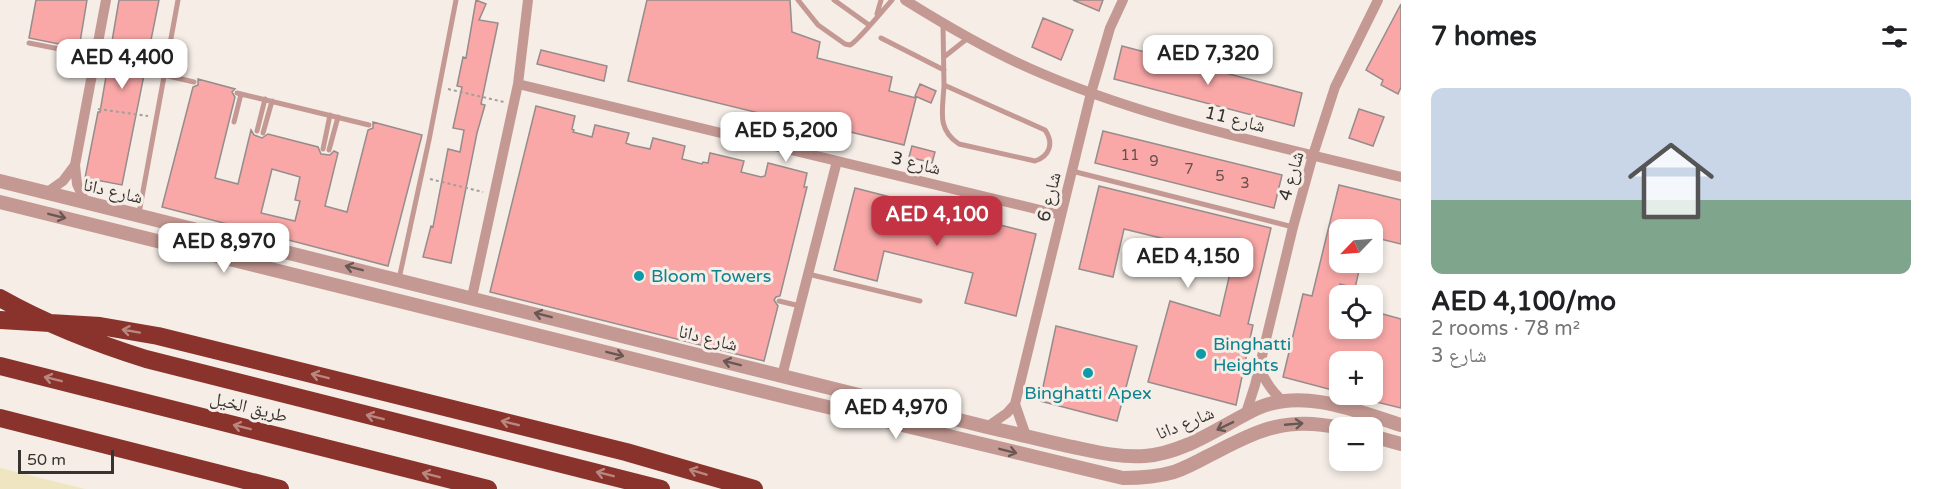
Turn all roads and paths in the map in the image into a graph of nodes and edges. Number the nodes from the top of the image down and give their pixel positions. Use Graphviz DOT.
graph roads {
  1 [pos="106,0"];
  2 [pos="178,0"];
  3 [pos="456,0"];
  4 [pos="798,0"];
  5 [pos="834,0"];
  6 [pos="881,0"];
  7 [pos="892,0"];
  8 [pos="905,0"];
  9 [pos="1123,0"];
  10 [pos="1378,0"];
  11 [pos="524,2"];
  12 [pos="876,16"];
  13 [pos="943,24"];
  14 [pos="869,25"];
  15 [pos="880,38"];
  16 [pos="968,38"];
  17 [pos="29,43"];
  18 [pos="97,52"];
  19 [pos="944,57"];
  20 [pos="168,58"];
  21 [pos="944,70"];
  22 [pos="164,75"];
  23 [pos="194,82"];
  24 [pos="518,84"];
  25 [pos="944,86"];
  26 [pos="440,87"];
  27 [pos="1091,93"];
  28 [pos="268,100"];
  29 [pos="513,105"];
  30 [pos="86,107"];
  31 [pos="330,116"];
  32 [pos="338,117"];
  33 [pos="156,118"];
  34 [pos="234,122"];
  35 [pos="369,125"];
  36 [pos="260,132"];
  37 [pos="421,138"];
  38 [pos="429,140"];
  39 [pos="323,149"];
  40 [pos="329,150"];
  41 [pos="1313,155"];
  42 [pos="837,161"];
  43 [pos="75,165"];
  44 [pos="1072,171"];
  45 [pos="421,177"];
  46 [pos="1401,177"];
  47 [pos="0,181"];
  48 [pos="46,193"];
  49 [pos="494,194"];
  50 [pos="0,202"];
  51 [pos="85,202"];
  52 [pos="138,215"];
  53 [pos="1061,215"];
  54 [pos="1293,227"];
  55 [pos="808,274"];
  56 [pos="399,279"];
  57 [pos="470,296"];
  58 [pos="0,298"];
  59 [pos="779,301"];
  60 [pos="920,302"];
  61 [pos="800,306"];
  62 [pos="456,315"];
  63 [pos="471,319"];
  64 [pos="0,320"];
  65 [pos="0,366"];
  66 [pos="1260,369"];
  67 [pos="784,376"];
  68 [pos="771,393"];
  69 [pos="786,398"];
  70 [pos="1284,402"];
  71 [pos="1015,404"];
  72 [pos="1245,416"];
  73 [pos="0,417"];
  74 [pos="1401,425"];
  75 [pos="1329,426"];
  76 [pos="987,427"];
  77 [pos="1026,436"];
  78 [pos="1383,439"];
  79 [pos="1401,444"];
  80 [pos="280,489"];
  81 [pos="488,489"];
  82 [pos="661,489"];
  83 [pos="754,489"];
  1 -- 18 [label="street"];
  2 -- 20 [label="lane"];
  3 -- 26 [label="lane"];
  4 -- 14 [label="lane"];
  5 -- 14 [label="lane"];
  6 -- 12 [label="lane"];
  7 -- 12 [label="lane"];
  8 -- 13 [label="street, شارع 11"];
  9 -- 27 [label="street, شارع 6"];
  10 -- 41 [label="street, شارع 4"];
  11 -- 24 [label="street"];
  12 -- 14 [label="lane"];
  13 -- 16 [label="street, شارع 11"];
  13 -- 19 [label="lane"];
  15 -- 21 [label="lane"];
  16 -- 19 [label="lane"];
  16 -- 27 [label="street, شارع 11"];
  17 -- 18 [label="lane"];
  18 -- 20 [label="path"];
  18 -- 30 [label="street"];
  19 -- 21 [label="lane"];
  20 -- 22 [label="lane"];
  21 -- 25 [label="lane"];
  22 -- 23 [label="lane"];
  22 -- 33 [label="lane"];
  24 -- 29 [label="street"];
  24 -- 42 [label="street, شارع 3"];
  25 -- 25 [label="lane"];
  26 -- 29 [label="path"];
  26 -- 38 [label="lane"];
  27 -- 41 [label="street, شارع 11"];
  27 -- 44 [label="street, شارع 6"];
  28 -- 31 [label="lane"];
  28 -- 34 [label="lane"];
  28 -- 36 [label="lane"];
  29 -- 49 [label="street"];
  30 -- 33 [label="path"];
  30 -- 43 [label="street"];
  31 -- 32 [label="lane"];
  31 -- 39 [label="lane"];
  32 -- 35 [label="lane"];
  32 -- 40 [label="lane"];
  33 -- 52 [label="lane"];
  37 -- 38 [label="lane"];
  38 -- 45 [label="lane"];
  41 -- 46 [label="street, شارع 11"];
  41 -- 54 [label="street, شارع 4"];
  42 -- 53 [label="street, شارع 3"];
  42 -- 55 [label="street"];
  43 -- 48 [label="street"];
  43 -- 51 [label="street"];
  44 -- 53 [label="street, شارع 6"];
  44 -- 54 [label="lane"];
  45 -- 49 [label="path"];
  45 -- 56 [label="lane"];
  47 -- 48 [label="street, شارع دانا"];
  48 -- 51 [label="street, شارع دانا"];
  49 -- 57 [label="street"];
  50 -- 62 [label="street, شارع دانا, one-way"];
  51 -- 52 [label="street, شارع دانا"];
  56 -- 52 [label="street, شارع دانا, one-way"];
  53 -- 71 [label="street, شارع 6"];
  54 -- 66 [label="street, شارع 4"];
  55 -- 60 [label="lane"];
  55 -- 61 [label="street"];
  56 -- 57 [label="street, شارع دانا"];
  57 -- 62 [label="street"];
  57 -- 63 [label="street"];
  67 -- 57 [label="street, شارع دانا, one-way"];
  82 -- 58 [label="highway, one-way"];
  59 -- 61 [label="lane"];
  61 -- 67 [label="street"];
  62 -- 63 [label="street, شارع دانا"];
  63 -- 68 [label="street, شارع دانا, one-way"];
  83 -- 64 [label="highway, one-way"];
  81 -- 65 [label="highway, طريق الخيل, one-way"];
  66 -- 70 [label="street"];
  66 -- 72 [label="street, شارع 4"];
  67 -- 68 [label="street"];
  67 -- 69 [label="street"];
  67 -- 76 [label="street, شارع دانا"];
  68 -- 69 [label="street, شارع دانا"];
  69 -- 75 [label="street, شارع دانا, one-way"];
  70 -- 72 [label="street, شارع دانا"];
  70 -- 74 [label="street, شارع دانا"];
  71 -- 76 [label="street"];
  71 -- 77 [label="street"];
  72 -- 77 [label="street, شارع دانا, one-way"];
  73 -- 80 [label="highway"];
  76 -- 77 [label="street, شارع دانا"];
  78 -- 79 [label="street"];
}
